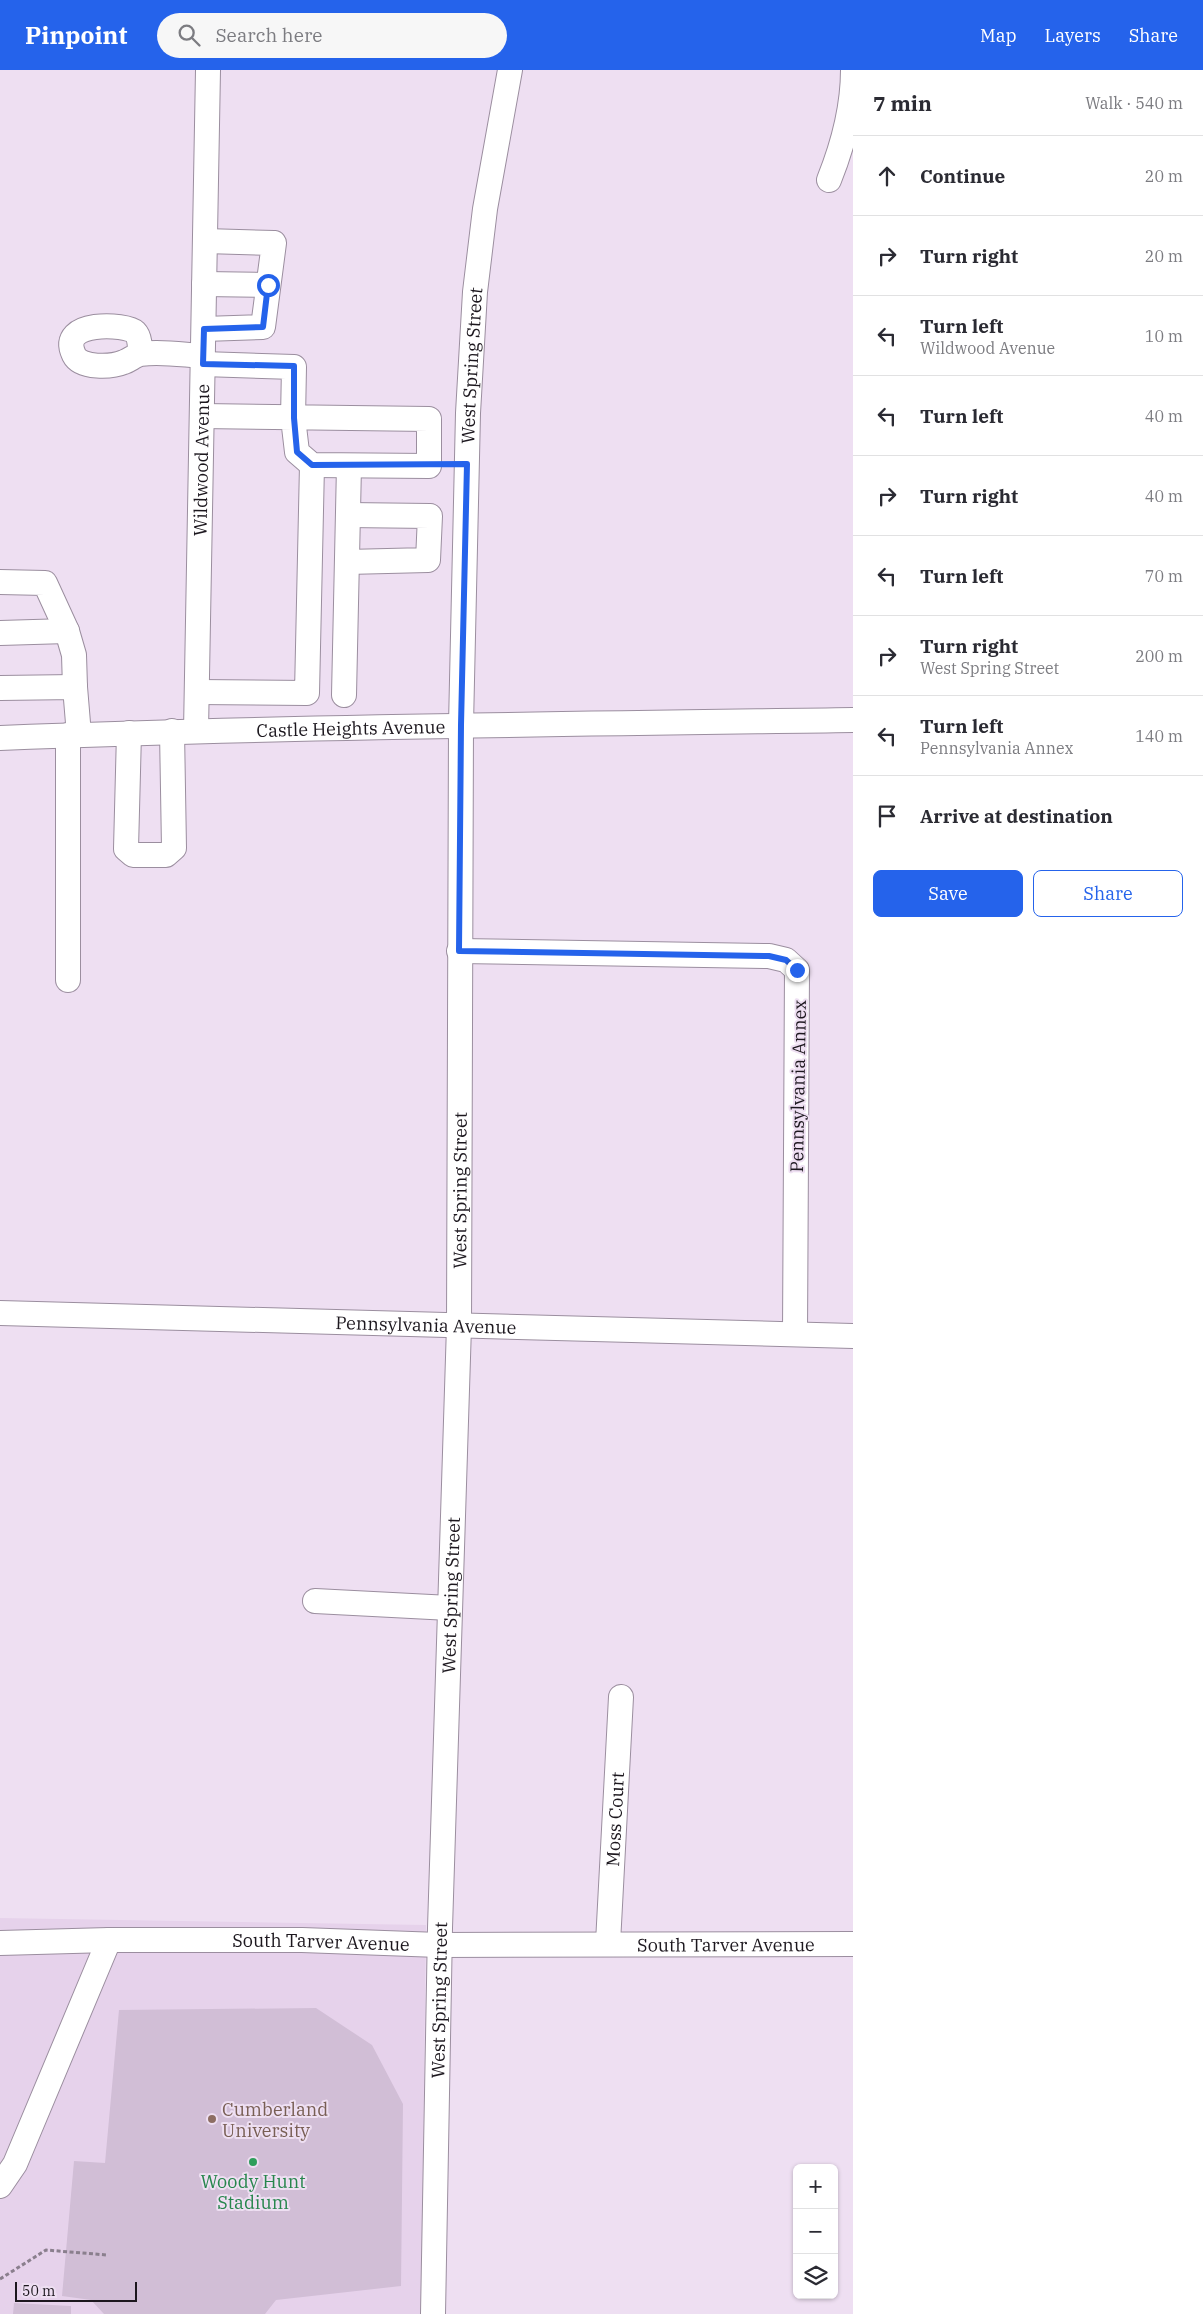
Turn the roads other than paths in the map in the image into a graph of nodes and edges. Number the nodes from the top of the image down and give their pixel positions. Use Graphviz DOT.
graph roads {
  1 [pos="208,70"];
  2 [pos="510,70"];
  3 [pos="852,70"];
  4 [pos="853,76"];
  5 [pos="830,180"];
  6 [pos="205,241"];
  7 [pos="204,284"];
  8 [pos="268,285"];
  9 [pos="204,329"];
  10 [pos="140,354"];
  11 [pos="203,360"];
  12 [pos="202,416"];
  13 [pos="294,418"];
  14 [pos="467,464"];
  15 [pos="312,465"];
  16 [pos="349,466"];
  17 [pos="430,466"];
  18 [pos="348,516"];
  19 [pos="347,562"];
  20 [pos="0,582"];
  21 [pos="67,632"];
  22 [pos="0,633"];
  23 [pos="75,687"];
  24 [pos="0,688"];
  25 [pos="197,692"];
  26 [pos="307,693"];
  27 [pos="344,695"];
  28 [pos="853,720"];
  29 [pos="461,725"];
  30 [pos="308,728"];
  31 [pos="172,731"];
  32 [pos="196,731"];
  33 [pos="130,733"];
  34 [pos="73,735"];
  35 [pos="0,738"];
  36 [pos="459,951"];
  37 [pos="68,980"];
  38 [pos="0,1313"];
  39 [pos="459,1326"];
  40 [pos="795,1334"];
  41 [pos="853,1336"];
  42 [pos="315,1601"];
  43 [pos="450,1608"];
  44 [pos="621,1697"];
  45 [pos="109,1940"];
  46 [pos="0,1943"];
  47 [pos="608,1943"];
  48 [pos="439,1944"];
  49 [pos="853,1944"];
  50 [pos="0,2186"];
  51 [pos="433,2314"];
  1 -- 6 [label="street, Wildwood Avenue"];
  2 -- 14 [label="street, West Spring Street"];
  3 -- 4 [label="street"];
  4 -- 5 [label="street"];
  6 -- 7 [label="street, Wildwood Avenue"];
  6 -- 8 [label="street"];
  7 -- 8 [label="street"];
  7 -- 9 [label="street, Wildwood Avenue"];
  8 -- 9 [label="street"];
  9 -- 11 [label="street, Wildwood Avenue"];
  10 -- 11 [label="street"];
  11 -- 12 [label="street, Wildwood Avenue"];
  11 -- 13 [label="street"];
  12 -- 13 [label="street"];
  12 -- 25 [label="street, Wildwood Avenue"];
  13 -- 15 [label="street"];
  13 -- 17 [label="street"];
  14 -- 17 [label="street"];
  14 -- 29 [label="street, West Spring Street"];
  15 -- 16 [label="street"];
  15 -- 26 [label="street"];
  16 -- 17 [label="street"];
  16 -- 18 [label="street"];
  18 -- 19 [label="street"];
  18 -- 19 [label="street"];
  19 -- 27 [label="street"];
  20 -- 21 [label="street"];
  21 -- 22 [label="street"];
  21 -- 23 [label="street"];
  23 -- 24 [label="street"];
  23 -- 34 [label="street"];
  25 -- 26 [label="street"];
  25 -- 32 [label="street, Wildwood Avenue"];
  26 -- 30 [label="street"];
  28 -- 29 [label="street, Castle Heights Avenue"];
  29 -- 30 [label="street, Castle Heights Avenue"];
  29 -- 36 [label="street, West Spring Street"];
  30 -- 32 [label="street, Castle Heights Avenue"];
  31 -- 32 [label="street, Castle Heights Avenue"];
  31 -- 33 [label="street, Castle Heights Avenue"];
  31 -- 33 [label="street"];
  33 -- 34 [label="street, Castle Heights Avenue"];
  34 -- 35 [label="street, Castle Heights Avenue"];
  34 -- 37 [label="street"];
  36 -- 39 [label="street, West Spring Street"];
  36 -- 40 [label="street, Pennsylvania Annex"];
  38 -- 39 [label="street, Pennsylvania Avenue"];
  39 -- 40 [label="street, Pennsylvania Avenue"];
  39 -- 43 [label="street, West Spring Street"];
  40 -- 41 [label="street, Pennsylvania Avenue"];
  42 -- 43 [label="street"];
  43 -- 48 [label="street, West Spring Street"];
  44 -- 47 [label="street, Moss Court"];
  45 -- 46 [label="street, South Tarver Avenue"];
  45 -- 48 [label="street, South Tarver Avenue"];
  45 -- 50 [label="street"];
  47 -- 48 [label="street, South Tarver Avenue"];
  47 -- 49 [label="street, South Tarver Avenue"];
  48 -- 51 [label="street, West Spring Street"];
}
